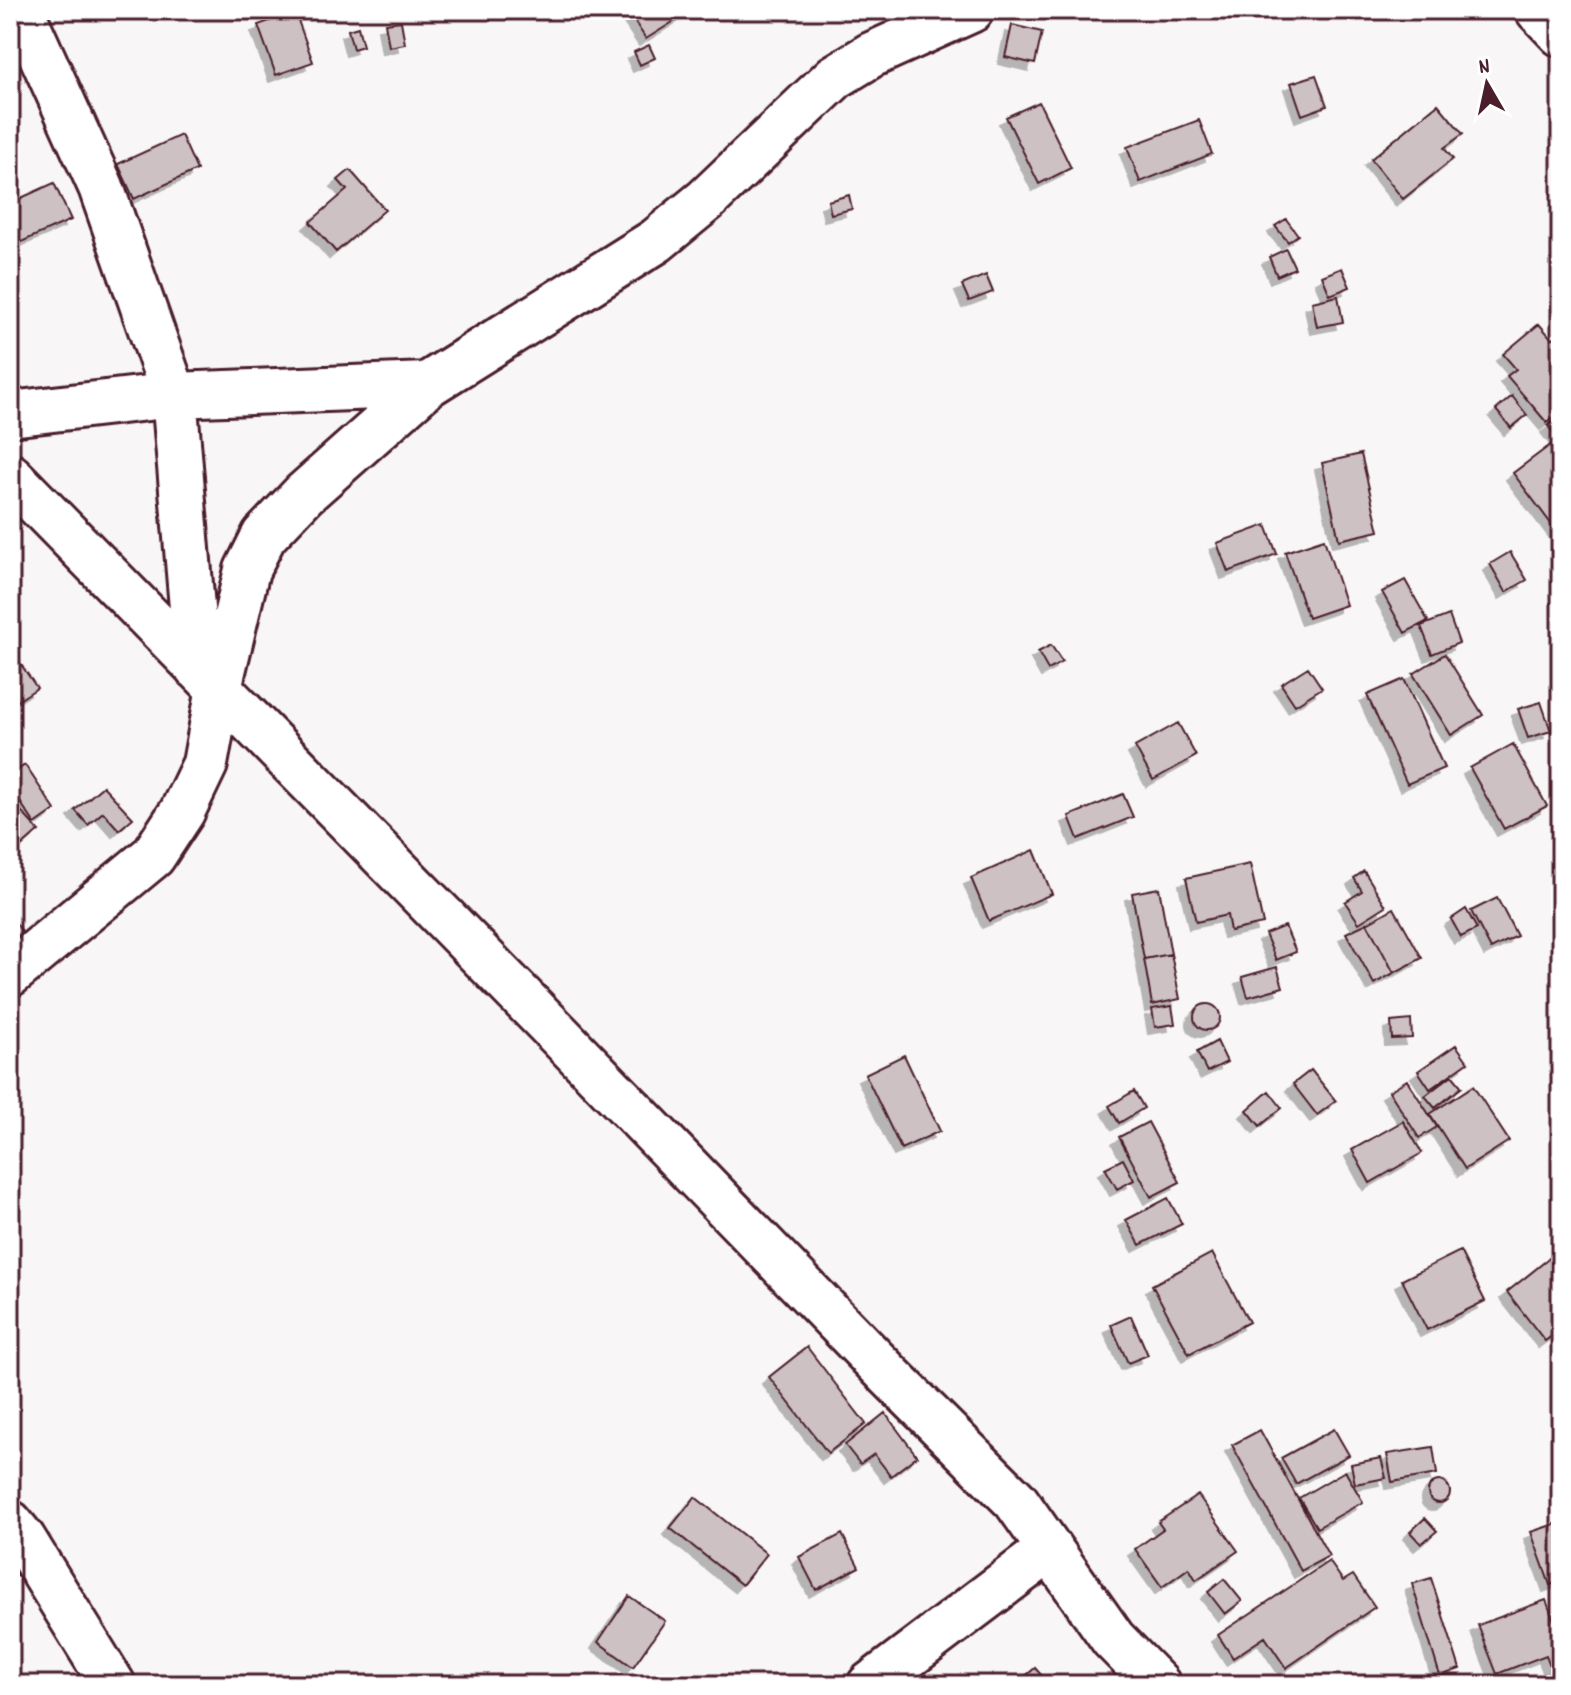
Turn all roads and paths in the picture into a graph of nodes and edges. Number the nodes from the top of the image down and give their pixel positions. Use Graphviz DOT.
graph roads {
  1 [pos="21,10"];
  2 [pos="971,10"];
  3 [pos="1538,10"];
  4 [pos="1561,34"];
  5 [pos="427,385"];
  6 [pos="174,395"];
  7 [pos="10,414"];
  8 [pos="10,476"];
  9 [pos="208,677"];
  10 [pos="10,974"];
  11 [pos="10,1523"];
  12 [pos="1050,1549"];
  13 [pos="113,1685"];
  14 [pos="870,1685"];
  15 [pos="1158,1685"];
  1 -- 6 [label="street"];
  2 -- 5 [label="street"];
  3 -- 4 [label="street"];
  5 -- 6 [label="street"];
  5 -- 9 [label="street"];
  6 -- 7 [label="street"];
  6 -- 9 [label="street"];
  8 -- 9 [label="street"];
  9 -- 10 [label="street"];
  9 -- 12 [label="street"];
  11 -- 13 [label="street"];
  12 -- 14 [label="street"];
  12 -- 15 [label="street"];
}
